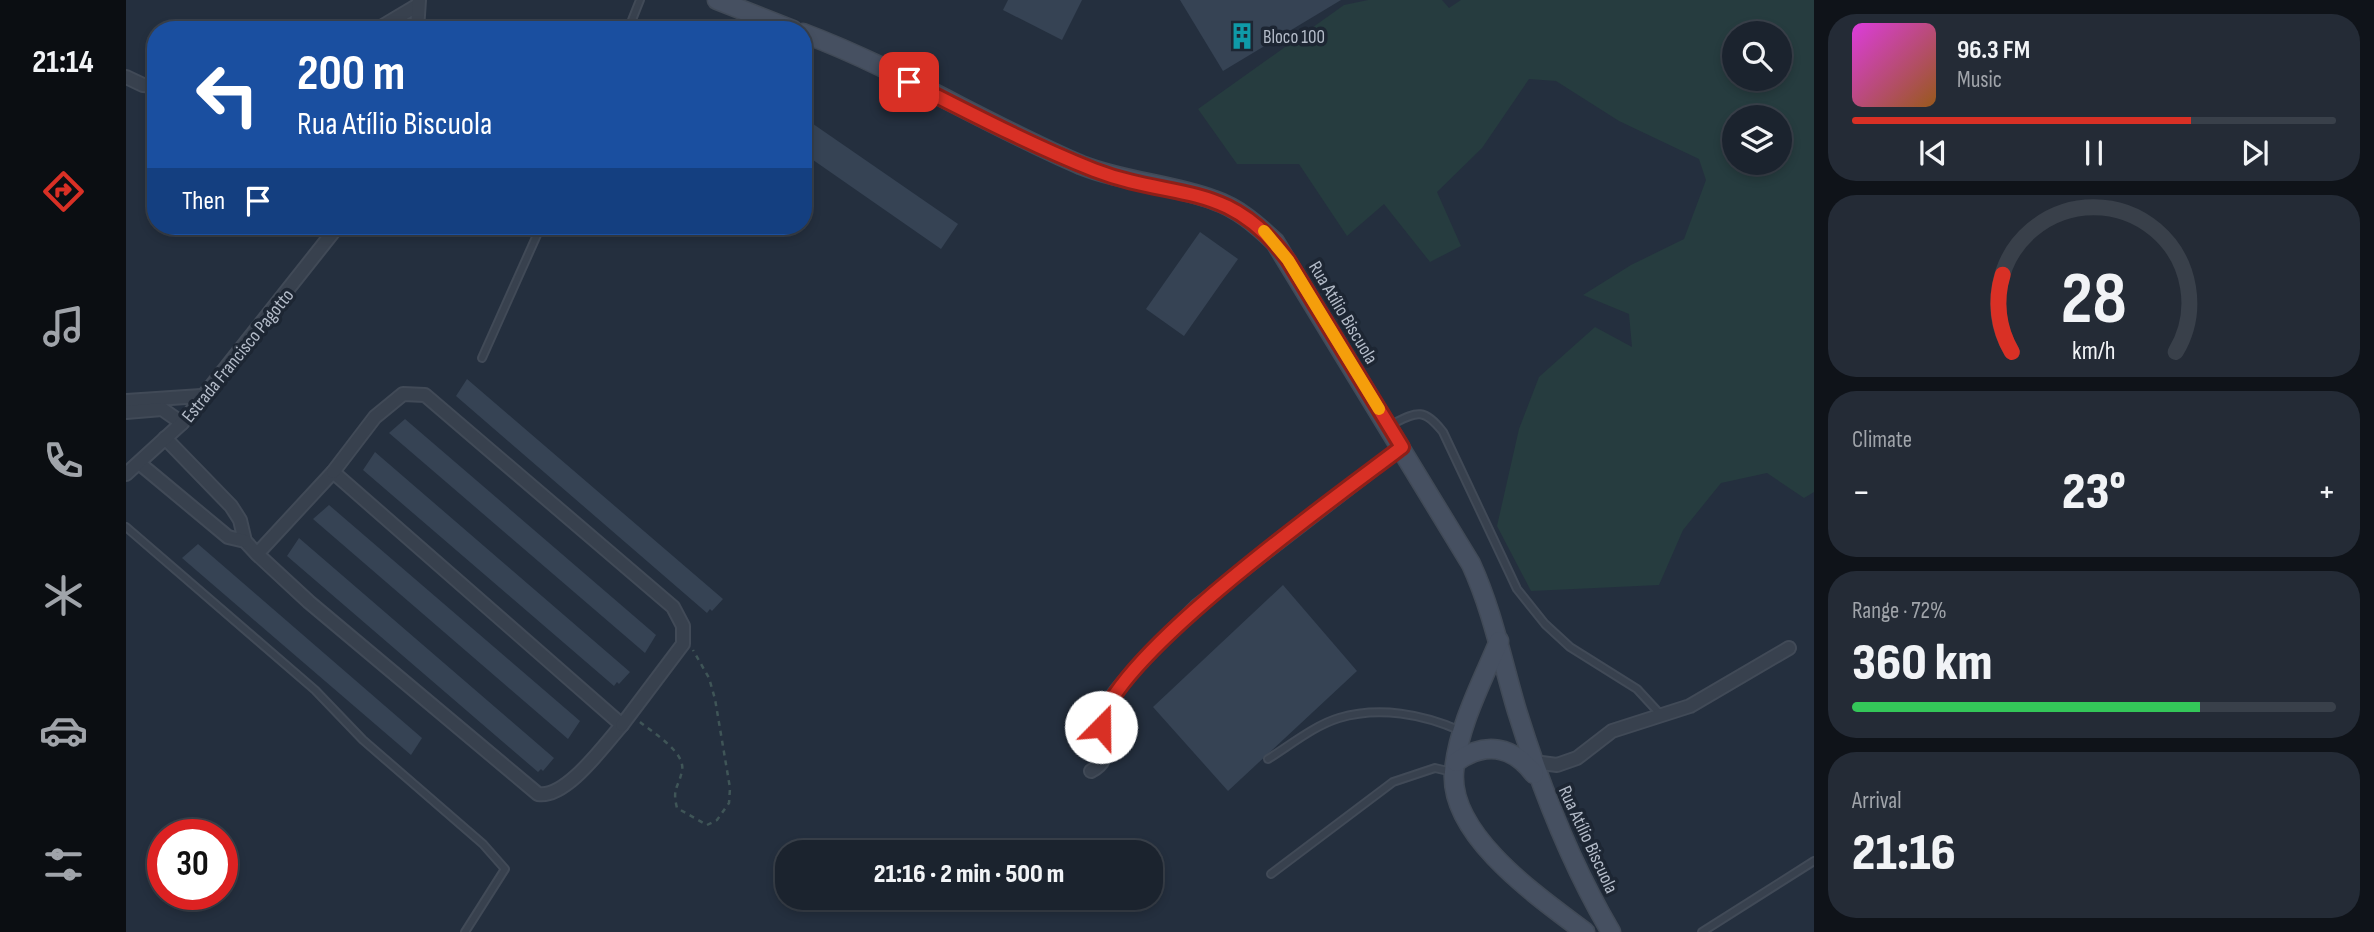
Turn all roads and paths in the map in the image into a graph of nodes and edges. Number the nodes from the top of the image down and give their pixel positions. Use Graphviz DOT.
graph roads {
  1 [pos="640,0"];
  2 [pos="717,0"];
  3 [pos="419,2"];
  4 [pos="390,21"];
  5 [pos="418,21"];
  6 [pos="632,21"];
  7 [pos="770,21"];
  8 [pos="812,36"];
  9 [pos="126,77"];
  10 [pos="147,85"];
  11 [pos="331,235"];
  12 [pos="537,235"];
  13 [pos="482,358"];
  14 [pos="201,396"];
  15 [pos="126,401"];
  16 [pos="126,412"];
  17 [pos="182,423"];
  18 [pos="1389,426"];
  19 [pos="165,438"];
  20 [pos="1402,447"];
  21 [pos="139,463"];
  22 [pos="332,472"];
  23 [pos="126,474"];
  24 [pos="126,527"];
  25 [pos="245,541"];
  26 [pos="257,554"];
  27 [pos="1499,640"];
  28 [pos="683,643"];
  29 [pos="1789,648"];
  30 [pos="1662,717"];
  31 [pos="627,721"];
  32 [pos="1462,731"];
  33 [pos="1268,759"];
  34 [pos="1534,762"];
  35 [pos="1455,767"];
  36 [pos="1091,771"];
  37 [pos="1542,786"];
  38 [pos="1814,861"];
  39 [pos="1271,874"];
  40 [pos="465,932"];
  41 [pos="1585,932"];
  42 [pos="1611,932"];
  43 [pos="1702,932"];
  1 -- 6 [label="lane"];
  2 -- 7 [label="street"];
  3 -- 4 [label="street"];
  3 -- 5 [label="street"];
  8 -- 18 [label="street, Rua Atílio Biscuola"];
  9 -- 10 [label="street"];
  11 -- 14 [label="street, Estrada Francisco Pagotto"];
  12 -- 13 [label="lane"];
  14 -- 15 [label="street"];
  14 -- 17 [label="street, Estrada Francisco Pagotto"];
  16 -- 17 [label="street"];
  17 -- 19 [label="street, Estrada Francisco Pagotto"];
  18 -- 20 [label="street, Rua Atílio Biscuola"];
  18 -- 30 [label="lane"];
  19 -- 21 [label="street, Estrada Francisco Pagotto"];
  19 -- 25 [label="street"];
  20 -- 27 [label="street, Rua Atílio Biscuola"];
  20 -- 36 [label="street"];
  21 -- 23 [label="street, Estrada Francisco Pagotto"];
  21 -- 25 [label="street"];
  22 -- 26 [label="street"];
  22 -- 28 [label="street"];
  22 -- 31 [label="street"];
  24 -- 40 [label="lane"];
  25 -- 26 [label="street"];
  26 -- 31 [label="street"];
  27 -- 32 [label="street"];
  27 -- 34 [label="street, Rua Atílio Biscuola"];
  28 -- 31 [label="street"];
  28 -- 31 [label="path"];
  29 -- 30 [label="street"];
  30 -- 34 [label="street"];
  32 -- 33 [label="lane"];
  32 -- 35 [label="street"];
  34 -- 37 [label="street, Rua Atílio Biscuola"];
  35 -- 37 [label="street"];
  35 -- 39 [label="lane"];
  35 -- 41 [label="street"];
  37 -- 42 [label="street, Rua Atílio Biscuola"];
  38 -- 43 [label="lane"];
}
